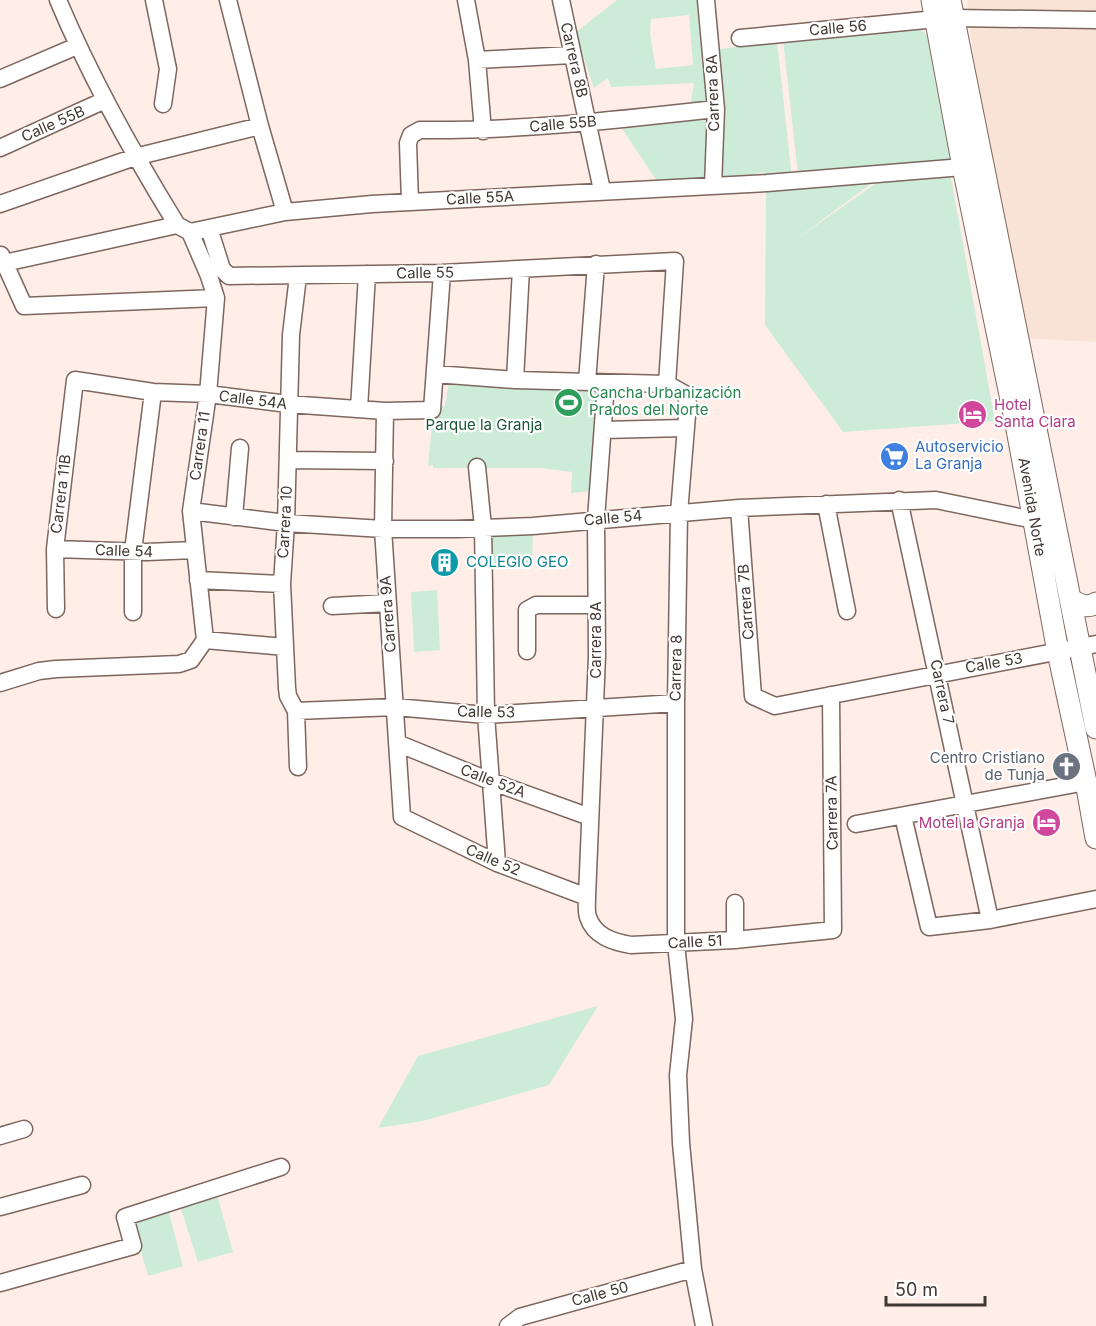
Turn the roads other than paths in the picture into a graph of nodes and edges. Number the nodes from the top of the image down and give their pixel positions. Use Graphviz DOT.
graph roads {
  1 [pos="58,0"];
  2 [pos="154,0"];
  3 [pos="228,0"];
  4 [pos="466,0"];
  5 [pos="561,0"];
  6 [pos="706,0"];
  7 [pos="943,9"];
  8 [pos="1096,20"];
  9 [pos="740,38"];
  10 [pos="77,46"];
  11 [pos="573,56"];
  12 [pos="477,60"];
  13 [pos="0,79"];
  14 [pos="105,100"];
  15 [pos="163,104"];
  16 [pos="716,109"];
  17 [pos="588,123"];
  18 [pos="260,126"];
  19 [pos="483,130"];
  20 [pos="0,148"];
  21 [pos="135,157"];
  22 [pos="963,167"];
  23 [pos="714,186"];
  24 [pos="602,190"];
  25 [pos="411,202"];
  26 [pos="0,204"];
  27 [pos="285,212"];
  28 [pos="183,228"];
  29 [pos="209,228"];
  30 [pos="2,260"];
  31 [pos="597,264"];
  32 [pos="521,269"];
  33 [pos="442,273"];
  34 [pos="367,274"];
  35 [pos="298,276"];
  36 [pos="216,298"];
  37 [pos="435,374"];
  38 [pos="75,380"];
  39 [pos="515,380"];
  40 [pos="587,382"];
  41 [pos="606,383"];
  42 [pos="667,384"];
  43 [pos="153,392"];
  44 [pos="208,394"];
  45 [pos="288,404"];
  46 [pos="359,409"];
  47 [pos="385,411"];
  48 [pos="685,428"];
  49 [pos="603,430"];
  50 [pos="240,448"];
  51 [pos="288,460"];
  52 [pos="385,461"];
  53 [pos="477,467"];
  54 [pos="899,500"];
  55 [pos="826,504"];
  56 [pos="739,508"];
  57 [pos="191,511"];
  58 [pos="679,513"];
  59 [pos="234,517"];
  60 [pos="596,519"];
  61 [pos="1034,520"];
  62 [pos="286,523"];
  63 [pos="483,527"];
  64 [pos="383,529"];
  65 [pos="55,549"];
  66 [pos="194,550"];
  67 [pos="133,551"];
  68 [pos="198,580"];
  69 [pos="282,584"];
  70 [pos="1070,598"];
  71 [pos="388,603"];
  72 [pos="1096,603"];
  73 [pos="595,605"];
  74 [pos="332,606"];
  75 [pos="56,609"];
  76 [pos="847,611"];
  77 [pos="133,612"];
  78 [pos="205,640"];
  79 [pos="1088,645"];
  80 [pos="285,647"];
  81 [pos="527,651"];
  82 [pos="1058,652"];
  83 [pos="938,674"];
  84 [pos="0,683"];
  85 [pos="831,695"];
  86 [pos="753,696"];
  87 [pos="676,703"];
  88 [pos="395,706"];
  89 [pos="594,707"];
  90 [pos="296,711"];
  91 [pos="486,715"];
  92 [pos="1096,728"];
  93 [pos="397,742"];
  94 [pos="298,767"];
  95 [pos="490,781"];
  96 [pos="1086,782"];
  97 [pos="966,803"];
  98 [pos="903,816"];
  99 [pos="402,817"];
  100 [pos="591,817"];
  101 [pos="856,824"];
  102 [pos="1096,838"];
  103 [pos="497,863"];
  104 [pos="587,897"];
  105 [pos="1096,899"];
  106 [pos="735,903"];
  107 [pos="990,920"];
  108 [pos="833,930"];
  109 [pos="735,940"];
  110 [pos="676,944"];
  111 [pos="24,1129"];
  112 [pos="0,1136"];
  113 [pos="281,1167"];
  114 [pos="82,1185"];
  115 [pos="0,1207"];
  116 [pos="693,1269"];
  117 [pos="0,1283"];
  118 [pos="508,1325"];
  119 [pos="704,1326"];
  1 -- 10 [label="street, Carrera 11"];
  2 -- 15 [label="street"];
  3 -- 18 [label="street"];
  4 -- 12 [label="street"];
  5 -- 11 [label="street, Carrera 8B"];
  6 -- 16 [label="street, Carrera 8A"];
  7 -- 8 [label="street, Calle 56"];
  7 -- 9 [label="street, Calle 56"];
  7 -- 22 [label="main road, Avenida Norte"];
  7 -- 70 [label="main road, Avenida Norte"];
  10 -- 13 [label="street"];
  10 -- 14 [label="street, Carrera 11"];
  11 -- 12 [label="street"];
  11 -- 17 [label="street, Carrera 8B"];
  12 -- 19 [label="street"];
  14 -- 20 [label="street, Calle 55B"];
  14 -- 21 [label="street, Carrera 11"];
  16 -- 17 [label="street, Calle 55B"];
  16 -- 23 [label="street, Carrera 8A"];
  17 -- 19 [label="street, Calle 55B"];
  17 -- 24 [label="street, Carrera 8B"];
  18 -- 21 [label="street"];
  18 -- 27 [label="street"];
  19 -- 25 [label="street, Calle 55B"];
  21 -- 26 [label="street"];
  21 -- 28 [label="street, Carrera 11"];
  22 -- 23 [label="street, Calle 55A"];
  22 -- 61 [label="main road, Avenida Norte"];
  23 -- 24 [label="street, Calle 55A"];
  24 -- 25 [label="street, Calle 55A"];
  25 -- 27 [label="street, Calle 55A"];
  27 -- 29 [label="street, Calle 55A"];
  28 -- 29 [label="street, Calle 55A"];
  28 -- 30 [label="street, Calle 55A"];
  28 -- 36 [label="street, Carrera 11"];
  29 -- 35 [label="street, Calle 55"];
  30 -- 36 [label="street"];
  31 -- 32 [label="street, Calle 55"];
  31 -- 40 [label="street"];
  31 -- 42 [label="street, Calle 55"];
  32 -- 33 [label="street, Calle 55"];
  32 -- 39 [label="street"];
  33 -- 34 [label="street, Calle 55"];
  33 -- 37 [label="street"];
  34 -- 35 [label="street, Calle 55"];
  34 -- 46 [label="street"];
  35 -- 45 [label="street, Carrera 10"];
  36 -- 44 [label="street, Carrera 11"];
  37 -- 39 [label="street"];
  37 -- 47 [label="street, Calle 54A"];
  38 -- 43 [label="street, Calle 54A"];
  38 -- 65 [label="street, Carrera 11B"];
  39 -- 40 [label="street"];
  40 -- 41 [label="street"];
  41 -- 42 [label="street"];
  41 -- 49 [label="street, Carrera 8A"];
  42 -- 48 [label="street, Carrera 8"];
  43 -- 44 [label="street, Calle 54A"];
  43 -- 67 [label="street"];
  44 -- 45 [label="street, Calle 54A"];
  44 -- 57 [label="street, Carrera 11"];
  45 -- 46 [label="street, Calle 54A"];
  45 -- 51 [label="street, Carrera 10"];
  46 -- 47 [label="street, Calle 54A"];
  47 -- 52 [label="street, Carrera 9A"];
  48 -- 49 [label="street"];
  48 -- 58 [label="street, Carrera 8"];
  49 -- 60 [label="street, Carrera 8A"];
  50 -- 59 [label="street"];
  51 -- 52 [label="street"];
  51 -- 62 [label="street, Carrera 10"];
  52 -- 64 [label="street, Carrera 9A"];
  53 -- 63 [label="street"];
  54 -- 55 [label="street, Calle 54"];
  54 -- 61 [label="street, Calle 54"];
  54 -- 83 [label="street, Carrera 7"];
  55 -- 56 [label="street, Calle 54"];
  55 -- 76 [label="street"];
  56 -- 58 [label="street, Calle 54"];
  56 -- 86 [label="street, Carrera 7B"];
  57 -- 59 [label="street, Calle 54"];
  57 -- 66 [label="street, Carrera 11"];
  58 -- 60 [label="street, Calle 54"];
  58 -- 87 [label="street, Carrera 8"];
  59 -- 62 [label="street, Calle 54"];
  60 -- 63 [label="street, Calle 54"];
  60 -- 73 [label="street, Carrera 8A"];
  61 -- 82 [label="main road, Avenida Norte"];
  62 -- 64 [label="street, Calle 54"];
  62 -- 69 [label="street, Carrera 10"];
  63 -- 64 [label="street, Calle 54"];
  63 -- 91 [label="street"];
  64 -- 71 [label="street, Carrera 9A"];
  65 -- 67 [label="street, Calle 54"];
  65 -- 75 [label="street, Carrera 11B"];
  66 -- 67 [label="street, Calle 54"];
  66 -- 68 [label="street, Carrera 11"];
  67 -- 77 [label="street"];
  68 -- 69 [label="street"];
  68 -- 78 [label="street, Carrera 11"];
  69 -- 80 [label="street, Carrera 10"];
  70 -- 72 [label="main road"];
  70 -- 79 [label="main road, Avenida Norte"];
  71 -- 74 [label="street"];
  71 -- 88 [label="street, Carrera 9A"];
  73 -- 81 [label="street"];
  73 -- 89 [label="street, Carrera 8A"];
  78 -- 80 [label="street"];
  78 -- 84 [label="street"];
  79 -- 82 [label="street, Calle 53"];
  79 -- 92 [label="main road, Avenida Norte"];
  80 -- 90 [label="street, Carrera 10"];
  82 -- 83 [label="street, Calle 53"];
  82 -- 96 [label="main road, Avenida Norte"];
  83 -- 85 [label="street, Calle 53"];
  83 -- 97 [label="street, Carrera 7"];
  85 -- 86 [label="street, Calle 53"];
  85 -- 108 [label="street, Carrera 7A"];
  87 -- 89 [label="street, Calle 53"];
  87 -- 110 [label="street, Carrera 8"];
  88 -- 90 [label="street, Calle 53"];
  88 -- 91 [label="street, Calle 53"];
  88 -- 93 [label="street, Carrera 9A"];
  89 -- 91 [label="street, Calle 53"];
  89 -- 100 [label="street, Carrera 8A"];
  90 -- 94 [label="street, Carrera 10"];
  91 -- 95 [label="street"];
  93 -- 95 [label="street, Calle 52A"];
  93 -- 99 [label="street, Carrera 9A"];
  95 -- 100 [label="street, Calle 52A"];
  95 -- 103 [label="street"];
  96 -- 97 [label="street"];
  96 -- 102 [label="main road, Avenida Norte"];
  97 -- 98 [label="street"];
  97 -- 107 [label="street, Carrera 7"];
  98 -- 101 [label="street"];
  98 -- 107 [label="street"];
  99 -- 103 [label="street, Calle 52"];
  100 -- 104 [label="street, Carrera 8A"];
  103 -- 104 [label="street, Calle 52"];
  104 -- 110 [label="street, Calle 51"];
  105 -- 107 [label="street"];
  106 -- 109 [label="street"];
  108 -- 109 [label="street, Calle 51"];
  109 -- 110 [label="street, Calle 51"];
  110 -- 116 [label="street, Carrera 8"];
  111 -- 112 [label="street"];
  113 -- 117 [label="street"];
  114 -- 115 [label="street"];
  116 -- 118 [label="street, Calle 50"];
  116 -- 119 [label="street, Carrera 8"];
}
